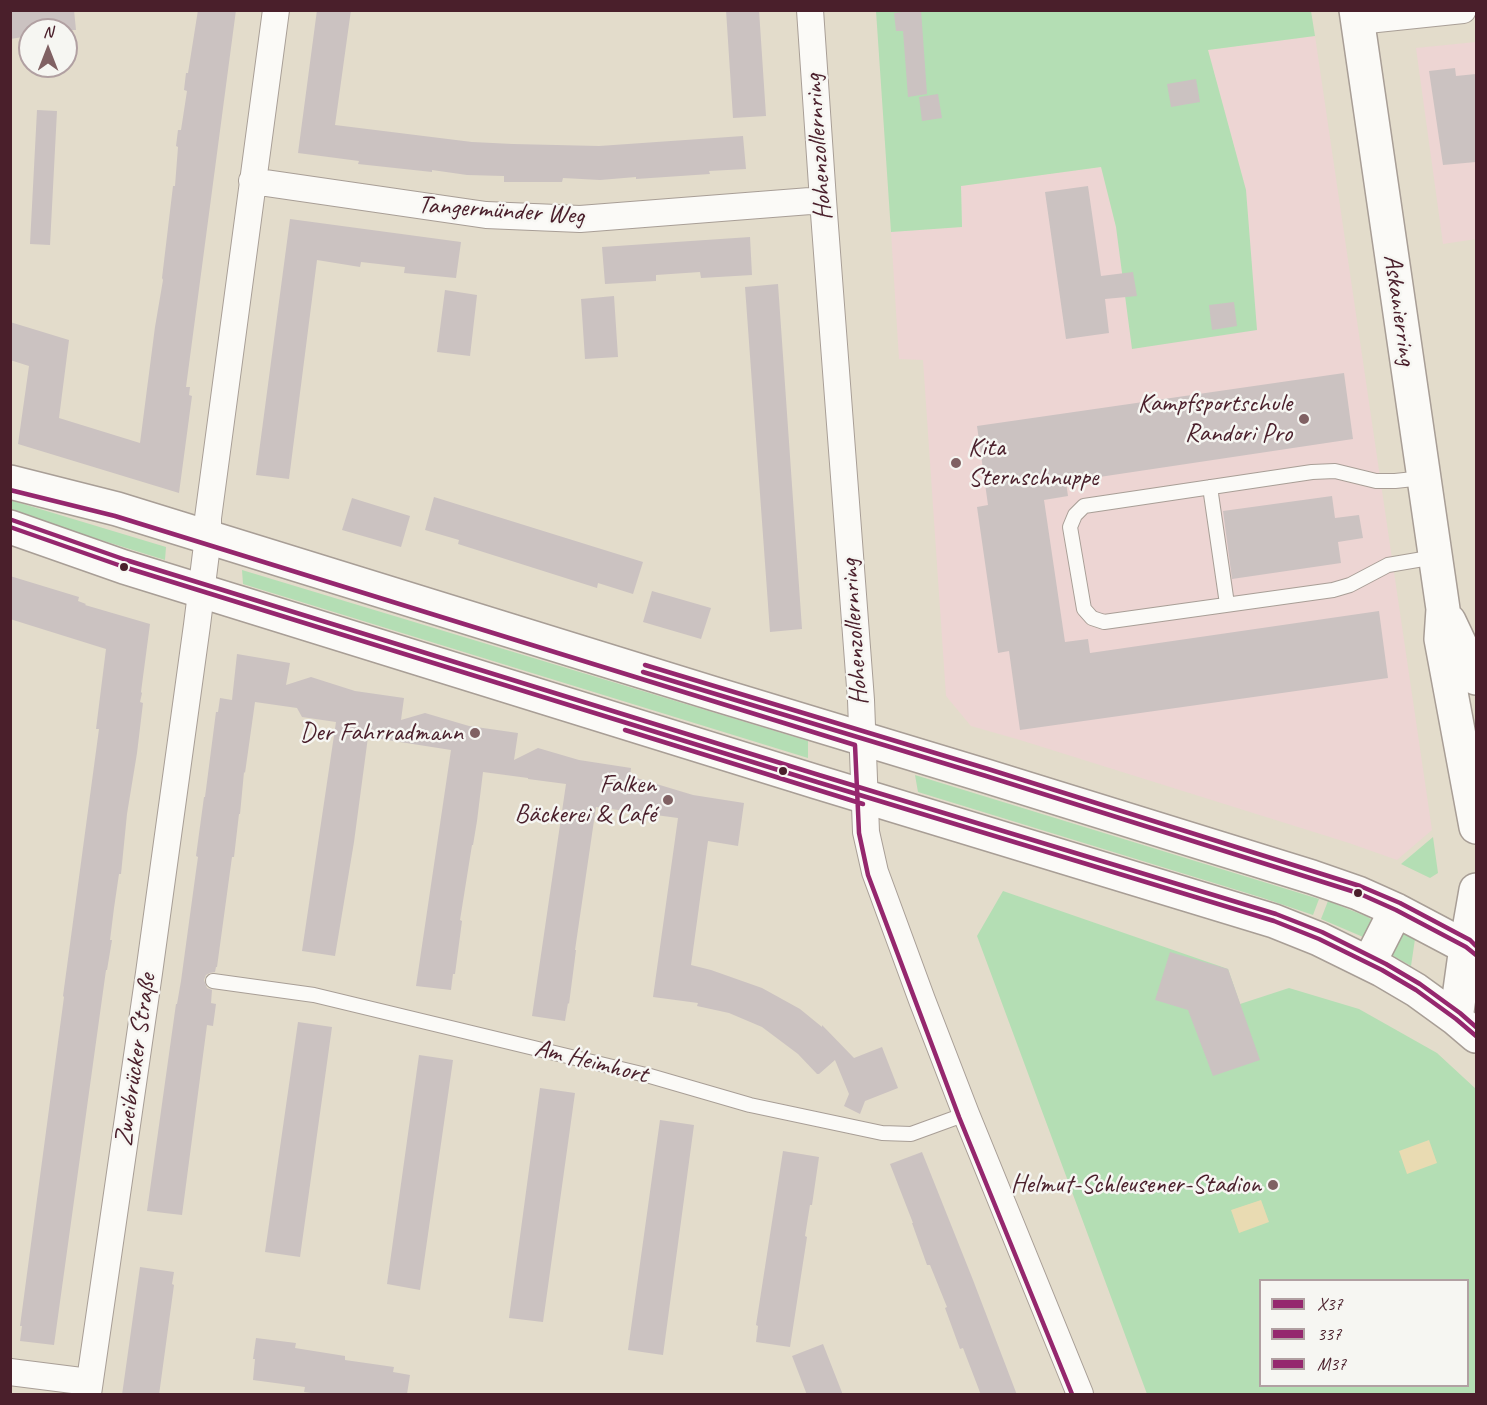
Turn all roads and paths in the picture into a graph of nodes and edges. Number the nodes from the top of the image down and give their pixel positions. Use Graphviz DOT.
graph roads {
  1 [pos="276,10"];
  2 [pos="810,10"];
  3 [pos="1463,10"];
  4 [pos="1357,16"];
  5 [pos="252,182"];
  6 [pos="823,200"];
  7 [pos="1423,478"];
  8 [pos="10,482"];
  9 [pos="1210,487"];
  10 [pos="10,527"];
  11 [pos="208,537"];
  12 [pos="1435,557"];
  13 [pos="202,591"];
  14 [pos="1227,604"];
  15 [pos="1443,609"];
  16 [pos="1476,678"];
  17 [pos="862,739"];
  18 [pos="865,797"];
  19 [pos="1476,827"];
  20 [pos="1476,890"];
  21 [pos="1396,910"];
  22 [pos="1471,951"];
  23 [pos="1369,963"];
  24 [pos="213,981"];
  25 [pos="1469,1018"];
  26 [pos="966,1114"];
  27 [pos="10,1372"];
  28 [pos="88,1388"];
  29 [pos="1080,1395"];
  1 -- 5 [label="street, Zweibrücker Straße"];
  2 -- 6 [label="street, Hohenzollernring"];
  3 -- 4 [label="street"];
  4 -- 7 [label="main road, Askanierring"];
  5 -- 6 [label="street, Tangermünder Weg"];
  5 -- 11 [label="street, Zweibrücker Straße"];
  6 -- 17 [label="street, Hohenzollernring"];
  7 -- 9 [label="lane"];
  7 -- 12 [label="main road, Askanierring"];
  8 -- 11 [label="main road"];
  9 -- 14 [label="lane"];
  9 -- 14 [label="lane"];
  10 -- 13 [label="main road"];
  11 -- 13 [label="street, Zweibrücker Straße"];
  11 -- 17 [label="main road"];
  12 -- 14 [label="lane"];
  12 -- 15 [label="main road, Askanierring"];
  13 -- 18 [label="main road"];
  13 -- 28 [label="street, Zweibrücker Straße"];
  15 -- 16 [label="main road, Askanierring"];
  15 -- 19 [label="main road, Askanierring"];
  17 -- 18 [label="street, Hohenzollernring"];
  17 -- 21 [label="main road"];
  18 -- 23 [label="main road"];
  18 -- 26 [label="street, Hohenzollernring"];
  20 -- 22 [label="main road"];
  21 -- 22 [label="main road"];
  21 -- 23 [label="main road"];
  22 -- 25 [label="main road"];
  23 -- 25 [label="main road"];
  24 -- 26 [label="lane, Am Heimhort"];
  26 -- 29 [label="street, Hohenzollernring"];
  27 -- 28 [label="street"];
}
